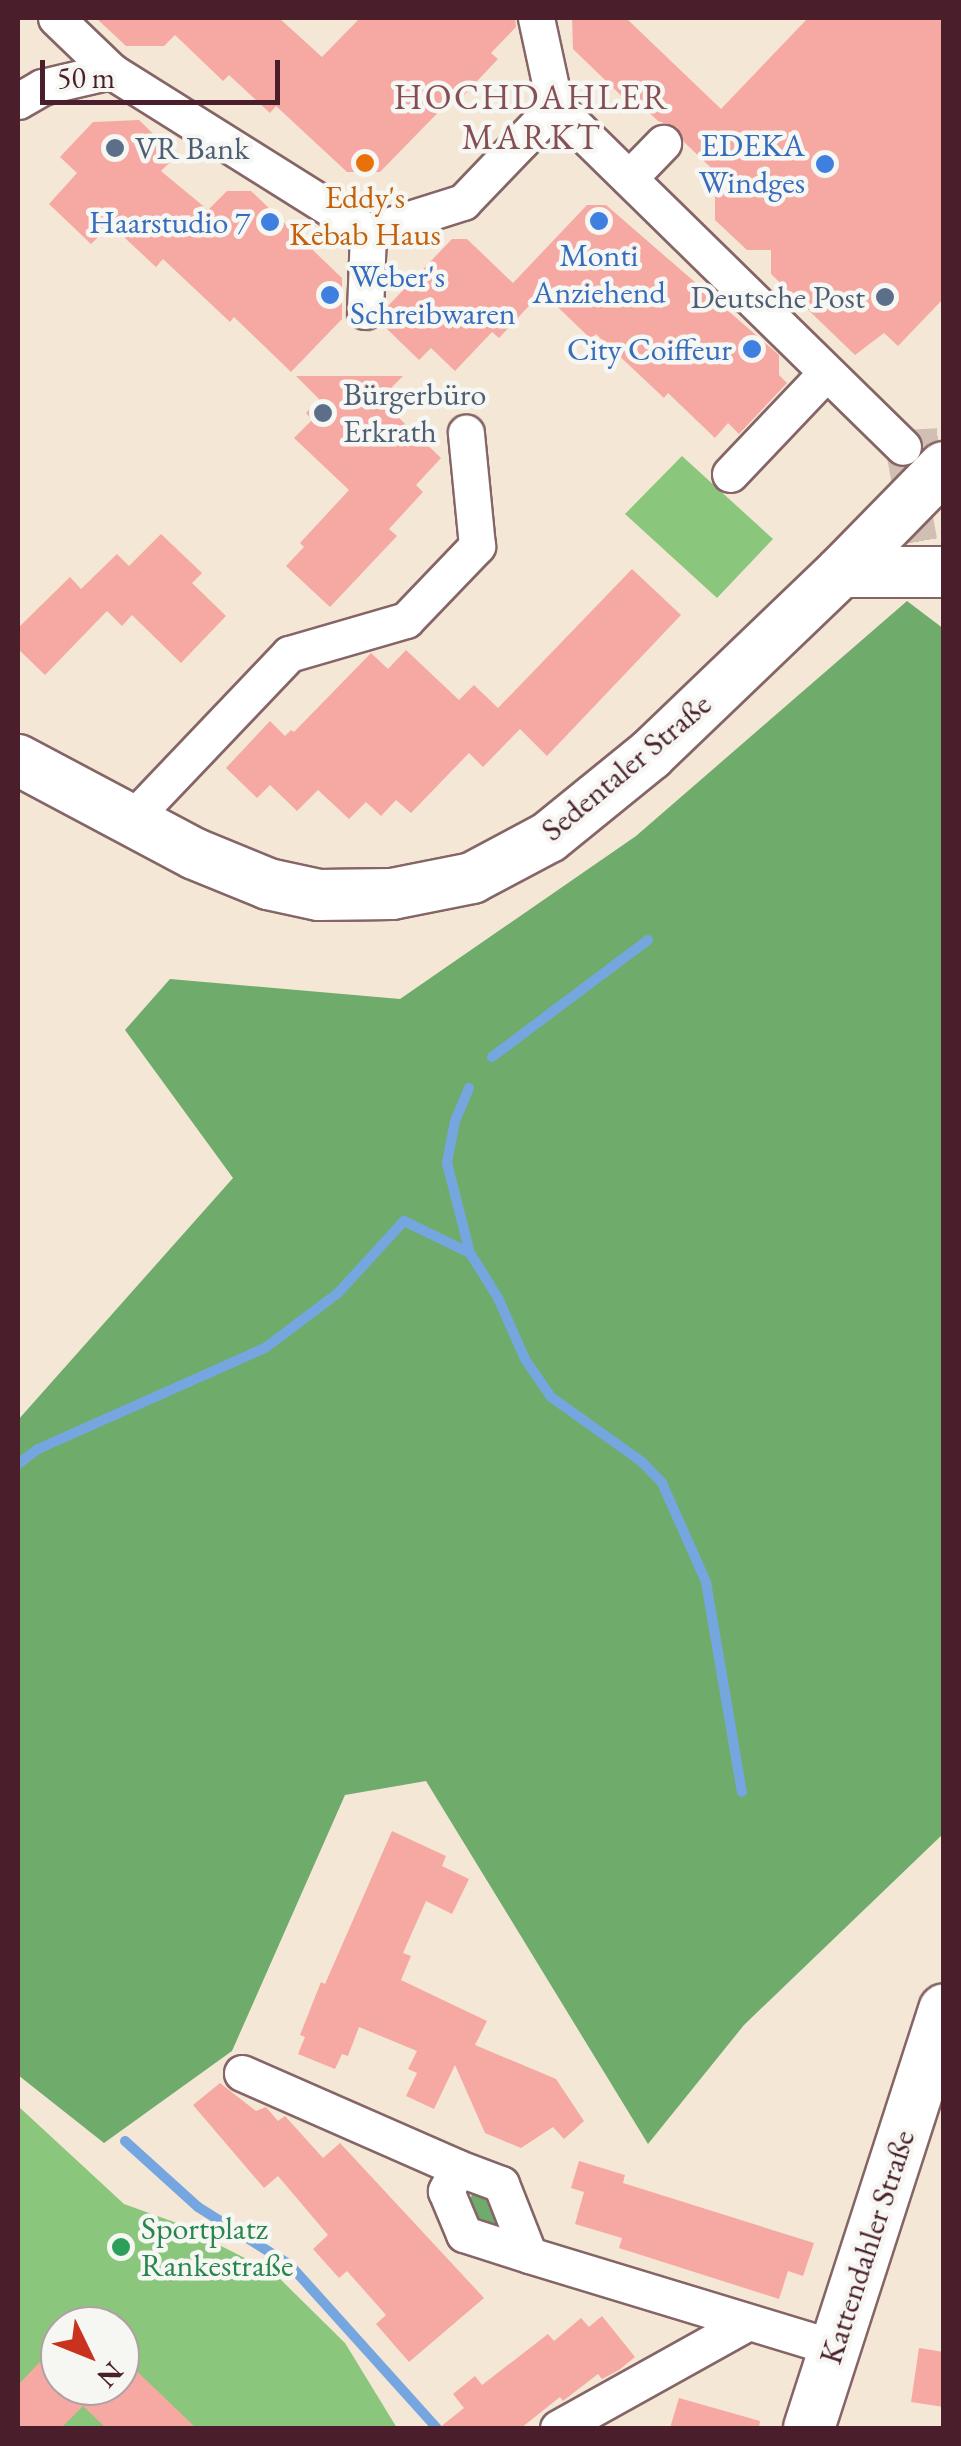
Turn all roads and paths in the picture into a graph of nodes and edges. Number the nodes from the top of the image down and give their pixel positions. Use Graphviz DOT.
graph roads {
  1 [pos="56,18"];
  2 [pos="536,18"];
  3 [pos="111,70"];
  4 [pos="18,101"];
  5 [pos="556,106"];
  6 [pos="663,143"];
  7 [pos="629,178"];
  8 [pos="368,232"];
  9 [pos="365,311"];
  10 [pos="826,373"];
  11 [pos="466,433"];
  12 [pos="930,472"];
  13 [pos="730,474"];
  14 [pos="842,572"];
  15 [pos="944,572"];
  16 [pos="18,760"];
  17 [pos="130,821"];
  18 [pos="944,2009"];
  19 [pos="242,2073"];
  20 [pos="458,2168"];
  21 [pos="530,2255"];
  22 [pos="747,2323"];
  23 [pos="835,2348"];
  24 [pos="558,2428"];
  25 [pos="809,2428"];
  1 -- 3 [label="street"];
  2 -- 5 [label="street"];
  3 -- 4 [label="street"];
  3 -- 8 [label="street"];
  5 -- 7 [label="street"];
  5 -- 8 [label="street"];
  6 -- 7 [label="street"];
  7 -- 10 [label="street"];
  8 -- 9 [label="street"];
  10 -- 12 [label="street"];
  10 -- 13 [label="street"];
  11 -- 17 [label="street"];
  12 -- 14 [label="street, Sedentaler Straße"];
  14 -- 15 [label="street"];
  14 -- 17 [label="street, Sedentaler Straße"];
  16 -- 17 [label="street, Sedentaler Straße"];
  18 -- 23 [label="street, Kattendahler Straße"];
  19 -- 20 [label="street"];
  20 -- 21 [label="street"];
  20 -- 21 [label="street"];
  21 -- 22 [label="street"];
  22 -- 23 [label="street"];
  22 -- 24 [label="street"];
  23 -- 25 [label="street, Kattendahler Straße"];
}
